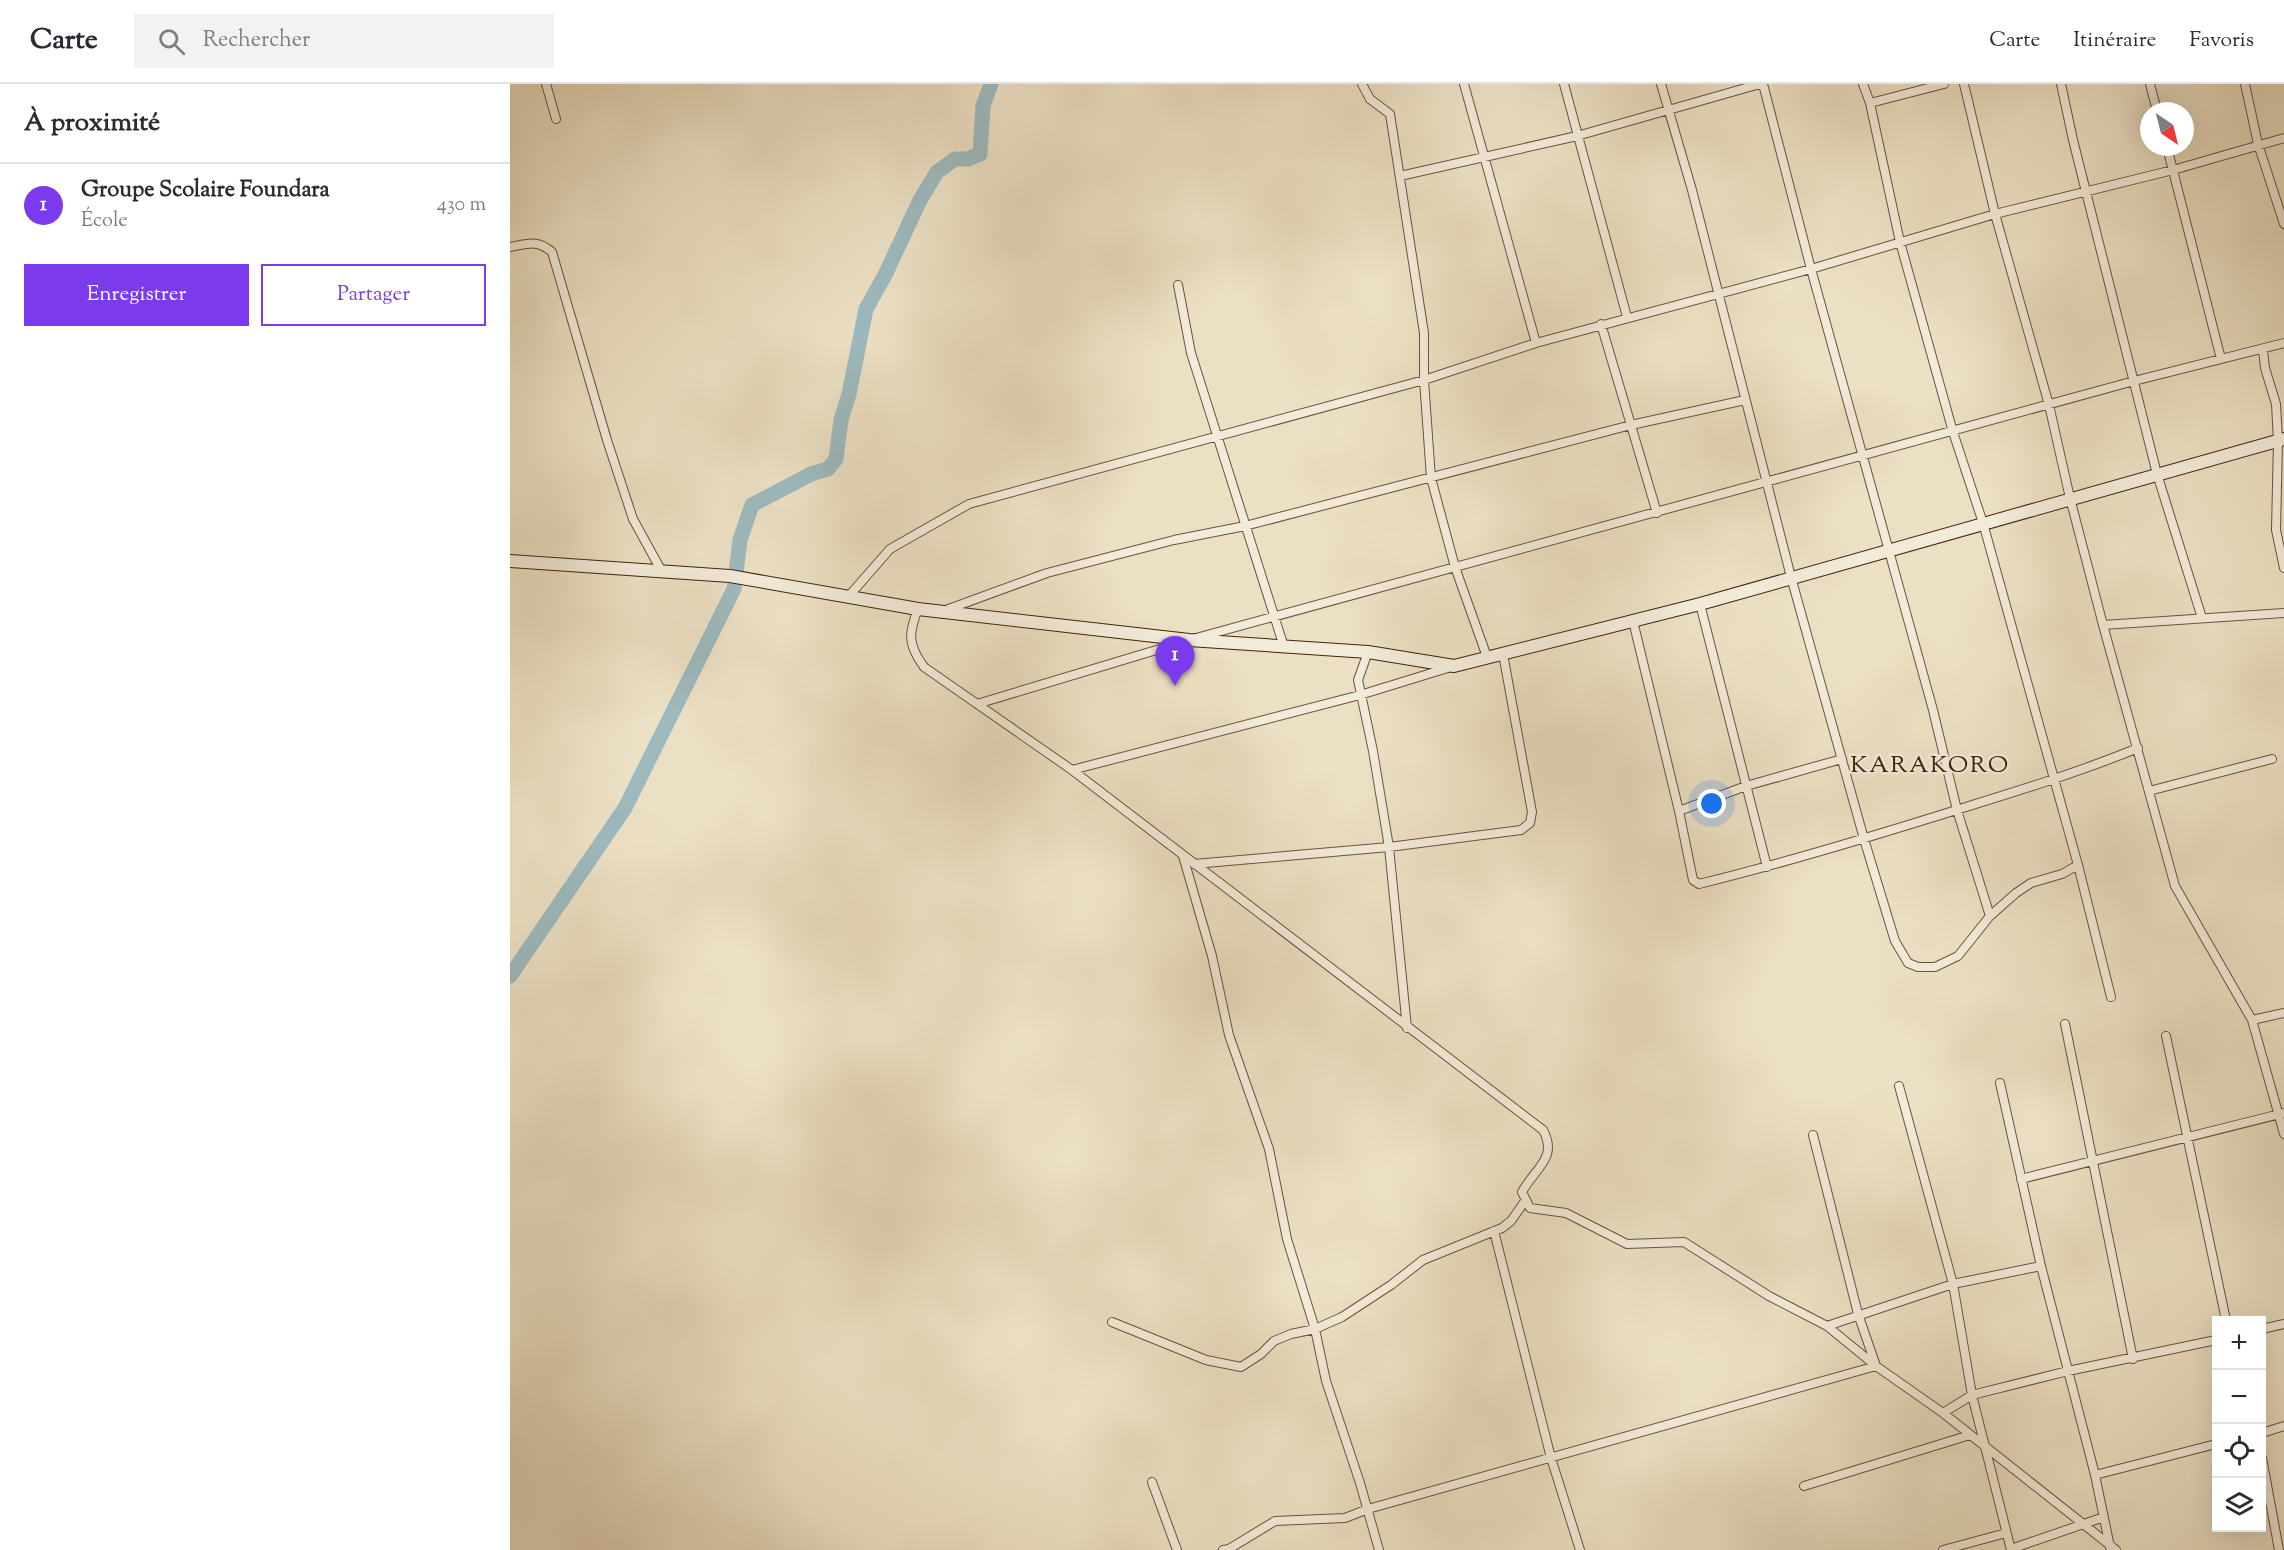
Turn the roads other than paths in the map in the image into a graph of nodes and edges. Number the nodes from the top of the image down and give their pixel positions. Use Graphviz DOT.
graph roads {
  1 [pos="546,84"];
  2 [pos="1362,84"];
  3 [pos="1464,84"];
  4 [pos="1564,84"];
  5 [pos="1661,84"];
  6 [pos="1761,84"];
  7 [pos="1863,84"];
  8 [pos="1944,84"];
  9 [pos="1964,84"];
  10 [pos="2061,84"];
  11 [pos="2150,84"];
  12 [pos="2245,84"];
  13 [pos="2155,102"];
  14 [pos="1870,103"];
  15 [pos="1668,109"];
  16 [pos="556,119"];
  17 [pos="1577,136"];
  18 [pos="2284,138"];
  19 [pos="2258,144"];
  20 [pos="2169,156"];
  21 [pos="1485,157"];
  22 [pos="2173,170"];
  23 [pos="1400,176"];
  24 [pos="2086,192"];
  25 [pos="1995,214"];
  26 [pos="2284,224"];
  27 [pos="1900,242"];
  28 [pos="510,247"];
  29 [pos="1811,269"];
  30 [pos="1178,285"];
  31 [pos="1718,293"];
  32 [pos="1627,317"];
  33 [pos="1601,324"];
  34 [pos="1536,343"];
  35 [pos="2284,343"];
  36 [pos="2263,350"];
  37 [pos="2221,359"];
  38 [pos="1424,380"];
  39 [pos="2134,381"];
  40 [pos="1745,400"];
  41 [pos="2049,405"];
  42 [pos="1631,425"];
  43 [pos="1953,432"];
  44 [pos="1218,435"];
  45 [pos="2281,440"];
  46 [pos="1863,456"];
  47 [pos="2157,474"];
  48 [pos="1431,478"];
  49 [pos="1767,483"];
  50 [pos="2070,498"];
  51 [pos="1657,513"];
  52 [pos="1983,523"];
  53 [pos="1245,526"];
  54 [pos="1889,551"];
  55 [pos="510,561"];
  56 [pos="1455,567"];
  57 [pos="2284,568"];
  58 [pos="661,570"];
  59 [pos="1791,577"];
  60 [pos="848,597"];
  61 [pos="1700,604"];
  62 [pos="918,609"];
  63 [pos="940,612"];
  64 [pos="2284,613"];
  65 [pos="1275,617"];
  66 [pos="2202,618"];
  67 [pos="1633,621"];
  68 [pos="2103,625"];
  69 [pos="1189,640"];
  70 [pos="1284,647"];
  71 [pos="1368,652"];
  72 [pos="1503,654"];
  73 [pos="1487,657"];
  74 [pos="1454,666"];
  75 [pos="1360,695"];
  76 [pos="977,704"];
  77 [pos="2138,748"];
  78 [pos="1842,759"];
  79 [pos="2272,759"];
  80 [pos="1072,770"];
  81 [pos="2054,779"];
  82 [pos="1746,786"];
  83 [pos="2149,791"];
  84 [pos="1957,810"];
  85 [pos="1679,811"];
  86 [pos="1864,839"];
  87 [pos="1389,847"];
  88 [pos="1183,856"];
  89 [pos="1194,864"];
  90 [pos="2078,865"];
  91 [pos="1767,867"];
  92 [pos="1990,916"];
  93 [pos="2111,997"];
  94 [pos="2284,1013"];
  95 [pos="2252,1020"];
  96 [pos="2065,1024"];
  97 [pos="1407,1028"];
  98 [pos="2166,1036"];
  99 [pos="2000,1083"];
  100 [pos="1899,1086"];
  101 [pos="2282,1113"];
  102 [pos="2284,1134"];
  103 [pos="1814,1135"];
  104 [pos="2186,1136"];
  105 [pos="2092,1159"];
  106 [pos="2021,1179"];
  107 [pos="1525,1201"];
  108 [pos="1494,1231"];
  109 [pos="2042,1266"];
  110 [pos="1953,1284"];
  111 [pos="1858,1314"];
  112 [pos="2225,1316"];
  113 [pos="1112,1322"];
  114 [pos="2284,1324"];
  115 [pos="1827,1326"];
  116 [pos="2266,1328"];
  117 [pos="1316,1329"];
  118 [pos="2212,1341"];
  119 [pos="2133,1359"];
  120 [pos="1876,1365"];
  121 [pos="2068,1371"];
  122 [pos="1972,1395"];
  123 [pos="1943,1413"];
  124 [pos="2284,1426"];
  125 [pos="2266,1432"];
  126 [pos="1970,1435"];
  127 [pos="2212,1445"];
  128 [pos="1984,1446"];
  129 [pos="1551,1458"];
  130 [pos="2095,1475"];
  131 [pos="2266,1478"];
  132 [pos="1152,1482"];
  133 [pos="1804,1486"];
  134 [pos="1368,1509"];
  135 [pos="2104,1517"];
  136 [pos="2081,1524"];
  137 [pos="2006,1533"];
  138 [pos="2112,1548"];
  139 [pos="1177,1550"];
  140 [pos="1223,1550"];
  141 [pos="1379,1550"];
  142 [pos="1580,1550"];
  143 [pos="1943,1550"];
  144 [pos="2011,1550"];
  145 [pos="2279,1550"];
  1 -- 16 [label="street"];
  2 -- 23 [label="street"];
  3 -- 21 [label="street"];
  4 -- 17 [label="street"];
  5 -- 15 [label="street"];
  6 -- 15 [label="street"];
  6 -- 29 [label="street"];
  7 -- 14 [label="street"];
  8 -- 14 [label="street"];
  9 -- 25 [label="street"];
  10 -- 24 [label="street"];
  11 -- 13 [label="street"];
  12 -- 19 [label="street"];
  14 -- 27 [label="street"];
  15 -- 17 [label="street"];
  15 -- 31 [label="street"];
  17 -- 21 [label="street"];
  17 -- 32 [label="street"];
  18 -- 19 [label="street"];
  19 -- 22 [label="street"];
  19 -- 26 [label="street"];
  20 -- 22 [label="street"];
  21 -- 23 [label="street"];
  21 -- 34 [label="street"];
  22 -- 24 [label="street"];
  22 -- 37 [label="street"];
  23 -- 38 [label="street"];
  24 -- 25 [label="street"];
  24 -- 39 [label="street"];
  25 -- 27 [label="street"];
  25 -- 41 [label="street"];
  27 -- 29 [label="street"];
  27 -- 43 [label="street"];
  28 -- 58 [label="street"];
  29 -- 31 [label="street"];
  29 -- 46 [label="street"];
  30 -- 44 [label="street"];
  31 -- 32 [label="street"];
  31 -- 40 [label="street"];
  32 -- 33 [label="street"];
  33 -- 34 [label="street"];
  33 -- 42 [label="street"];
  34 -- 38 [label="street"];
  35 -- 36 [label="street"];
  36 -- 37 [label="street"];
  36 -- 45 [label="street"];
  37 -- 39 [label="street"];
  38 -- 44 [label="street"];
  38 -- 48 [label="street"];
  39 -- 41 [label="street"];
  39 -- 47 [label="street"];
  40 -- 42 [label="street"];
  40 -- 49 [label="street"];
  41 -- 43 [label="street"];
  41 -- 50 [label="street"];
  42 -- 48 [label="street"];
  42 -- 51 [label="street"];
  43 -- 46 [label="street"];
  43 -- 52 [label="street"];
  44 -- 53 [label="street"];
  44 -- 60 [label="street"];
  45 -- 47 [label="street"];
  45 -- 57 [label="street"];
  46 -- 49 [label="street"];
  46 -- 54 [label="street"];
  47 -- 50 [label="street"];
  47 -- 66 [label="street"];
  48 -- 53 [label="street"];
  48 -- 56 [label="street"];
  49 -- 51 [label="street"];
  49 -- 59 [label="street"];
  50 -- 52 [label="street"];
  50 -- 68 [label="street"];
  51 -- 56 [label="street"];
  52 -- 54 [label="street"];
  52 -- 81 [label="street"];
  53 -- 63 [label="street"];
  53 -- 65 [label="street"];
  54 -- 59 [label="street"];
  54 -- 84 [label="street"];
  55 -- 58 [label="street"];
  56 -- 65 [label="street"];
  56 -- 73 [label="street"];
  58 -- 60 [label="street"];
  59 -- 61 [label="street"];
  59 -- 78 [label="street"];
  60 -- 62 [label="street"];
  61 -- 67 [label="street"];
  61 -- 82 [label="street"];
  62 -- 63 [label="street"];
  62 -- 76 [label="street"];
  63 -- 69 [label="street"];
  64 -- 66 [label="street"];
  65 -- 69 [label="street"];
  65 -- 70 [label="street"];
  66 -- 68 [label="street"];
  67 -- 72 [label="street"];
  67 -- 85 [label="street"];
  68 -- 77 [label="street"];
  69 -- 70 [label="street"];
  69 -- 76 [label="street"];
  70 -- 71 [label="street"];
  71 -- 74 [label="street"];
  71 -- 75 [label="street"];
  72 -- 73 [label="street"];
  72 -- 87 [label="street"];
  73 -- 74 [label="street"];
  74 -- 75 [label="street"];
  75 -- 80 [label="street"];
  75 -- 87 [label="street"];
  76 -- 80 [label="street"];
  77 -- 81 [label="street"];
  77 -- 83 [label="street"];
  78 -- 82 [label="street"];
  78 -- 86 [label="street"];
  79 -- 83 [label="street"];
  80 -- 88 [label="street"];
  81 -- 84 [label="street"];
  81 -- 90 [label="street"];
  82 -- 85 [label="street"];
  82 -- 91 [label="street"];
  83 -- 95 [label="street"];
  84 -- 86 [label="street"];
  84 -- 92 [label="street"];
  85 -- 91 [label="street"];
  86 -- 91 [label="street"];
  86 -- 92 [label="street"];
  87 -- 89 [label="street"];
  87 -- 97 [label="street"];
  88 -- 89 [label="street"];
  88 -- 117 [label="street"];
  89 -- 97 [label="street"];
  90 -- 92 [label="street"];
  90 -- 93 [label="street"];
  94 -- 95 [label="street"];
  95 -- 101 [label="street"];
  96 -- 105 [label="street"];
  97 -- 107 [label="street"];
  98 -- 104 [label="street"];
  99 -- 106 [label="street"];
  100 -- 110 [label="street"];
  101 -- 102 [label="street"];
  101 -- 104 [label="street"];
  103 -- 111 [label="street"];
  104 -- 105 [label="street"];
  104 -- 112 [label="street"];
  105 -- 106 [label="street"];
  105 -- 119 [label="street"];
  106 -- 109 [label="street"];
  107 -- 108 [label="street"];
  107 -- 115 [label="street"];
  108 -- 117 [label="street"];
  108 -- 129 [label="street"];
  109 -- 110 [label="street"];
  109 -- 121 [label="street"];
  110 -- 111 [label="street"];
  110 -- 122 [label="street"];
  111 -- 115 [label="street"];
  111 -- 120 [label="street"];
  113 -- 117 [label="street"];
  114 -- 116 [label="street"];
  115 -- 120 [label="street"];
  117 -- 134 [label="street"];
  118 -- 119 [label="street"];
  119 -- 121 [label="street"];
  120 -- 123 [label="street"];
  120 -- 129 [label="street"];
  121 -- 122 [label="street"];
  121 -- 130 [label="street"];
  122 -- 123 [label="street"];
  122 -- 128 [label="street"];
  123 -- 126 [label="street"];
  124 -- 125 [label="street"];
  126 -- 128 [label="street"];
  126 -- 133 [label="street"];
  127 -- 130 [label="street"];
  128 -- 136 [label="street"];
  128 -- 137 [label="street"];
  129 -- 134 [label="street"];
  129 -- 142 [label="street"];
  130 -- 135 [label="street"];
  131 -- 145 [label="street"];
  132 -- 139 [label="street"];
  134 -- 140 [label="street"];
  134 -- 141 [label="street"];
  135 -- 136 [label="street"];
  135 -- 138 [label="street"];
  136 -- 138 [label="street"];
  136 -- 144 [label="street"];
  137 -- 143 [label="street"];
  137 -- 144 [label="street"];
}
